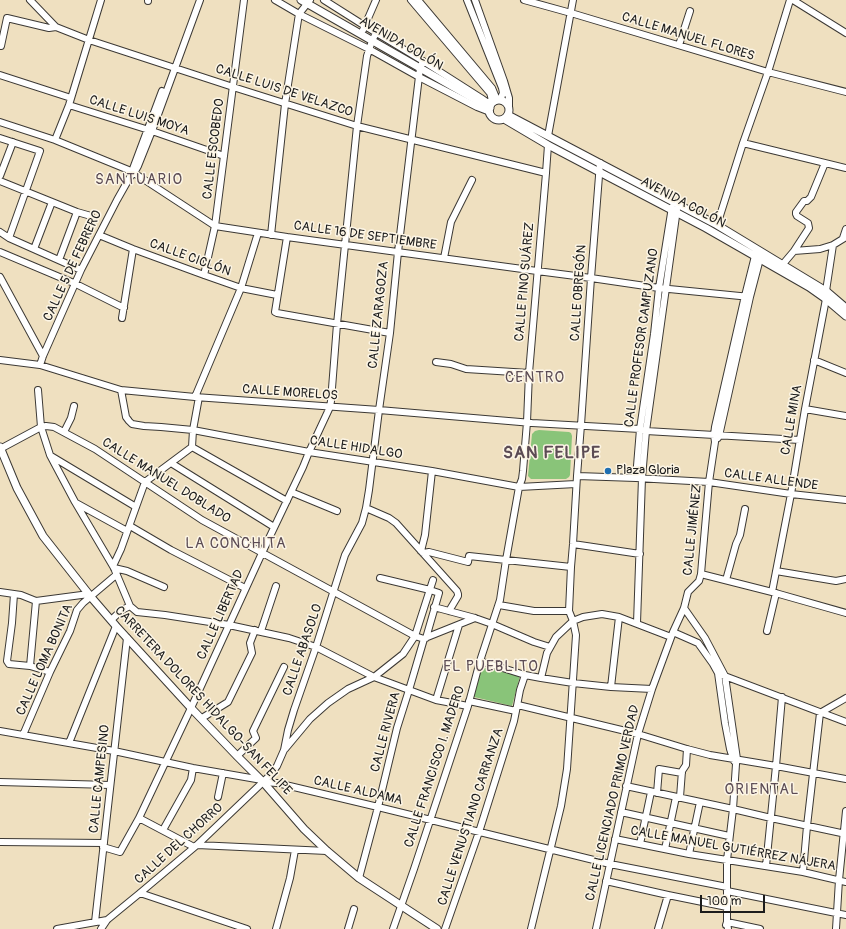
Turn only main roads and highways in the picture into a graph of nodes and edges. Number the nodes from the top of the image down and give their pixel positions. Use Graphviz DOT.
graph roads {
  1 [pos="306,1"];
  2 [pos="493,105"];
  3 [pos="506,117"];
  4 [pos="675,207"];
  5 [pos="782,267"];
  6 [pos="846,308"];
  7 [pos="846,316"];
  8 [pos="0,448"];
  9 [pos="437,929"];
  1 -- 2 [label="main road, AVENIDA COLÓN"];
  2 -- 3 [label="main road"];
  2 -- 3 [label="main road"];
  3 -- 4 [label="main road, AVENIDA COLÓN"];
  3 -- 4 [label="main road, AVENIDA COLÓN"];
  4 -- 5 [label="main road, AVENIDA COLÓN"];
  4 -- 5 [label="main road, AVENIDA COLÓN"];
  5 -- 6 [label="main road, AVENIDA COLÓN"];
  5 -- 7 [label="main road, AVENIDA COLÓN"];
  8 -- 9 [label="main road, CARRETERA DOLORES HIDALGO-SAN FELIPE"];
}
